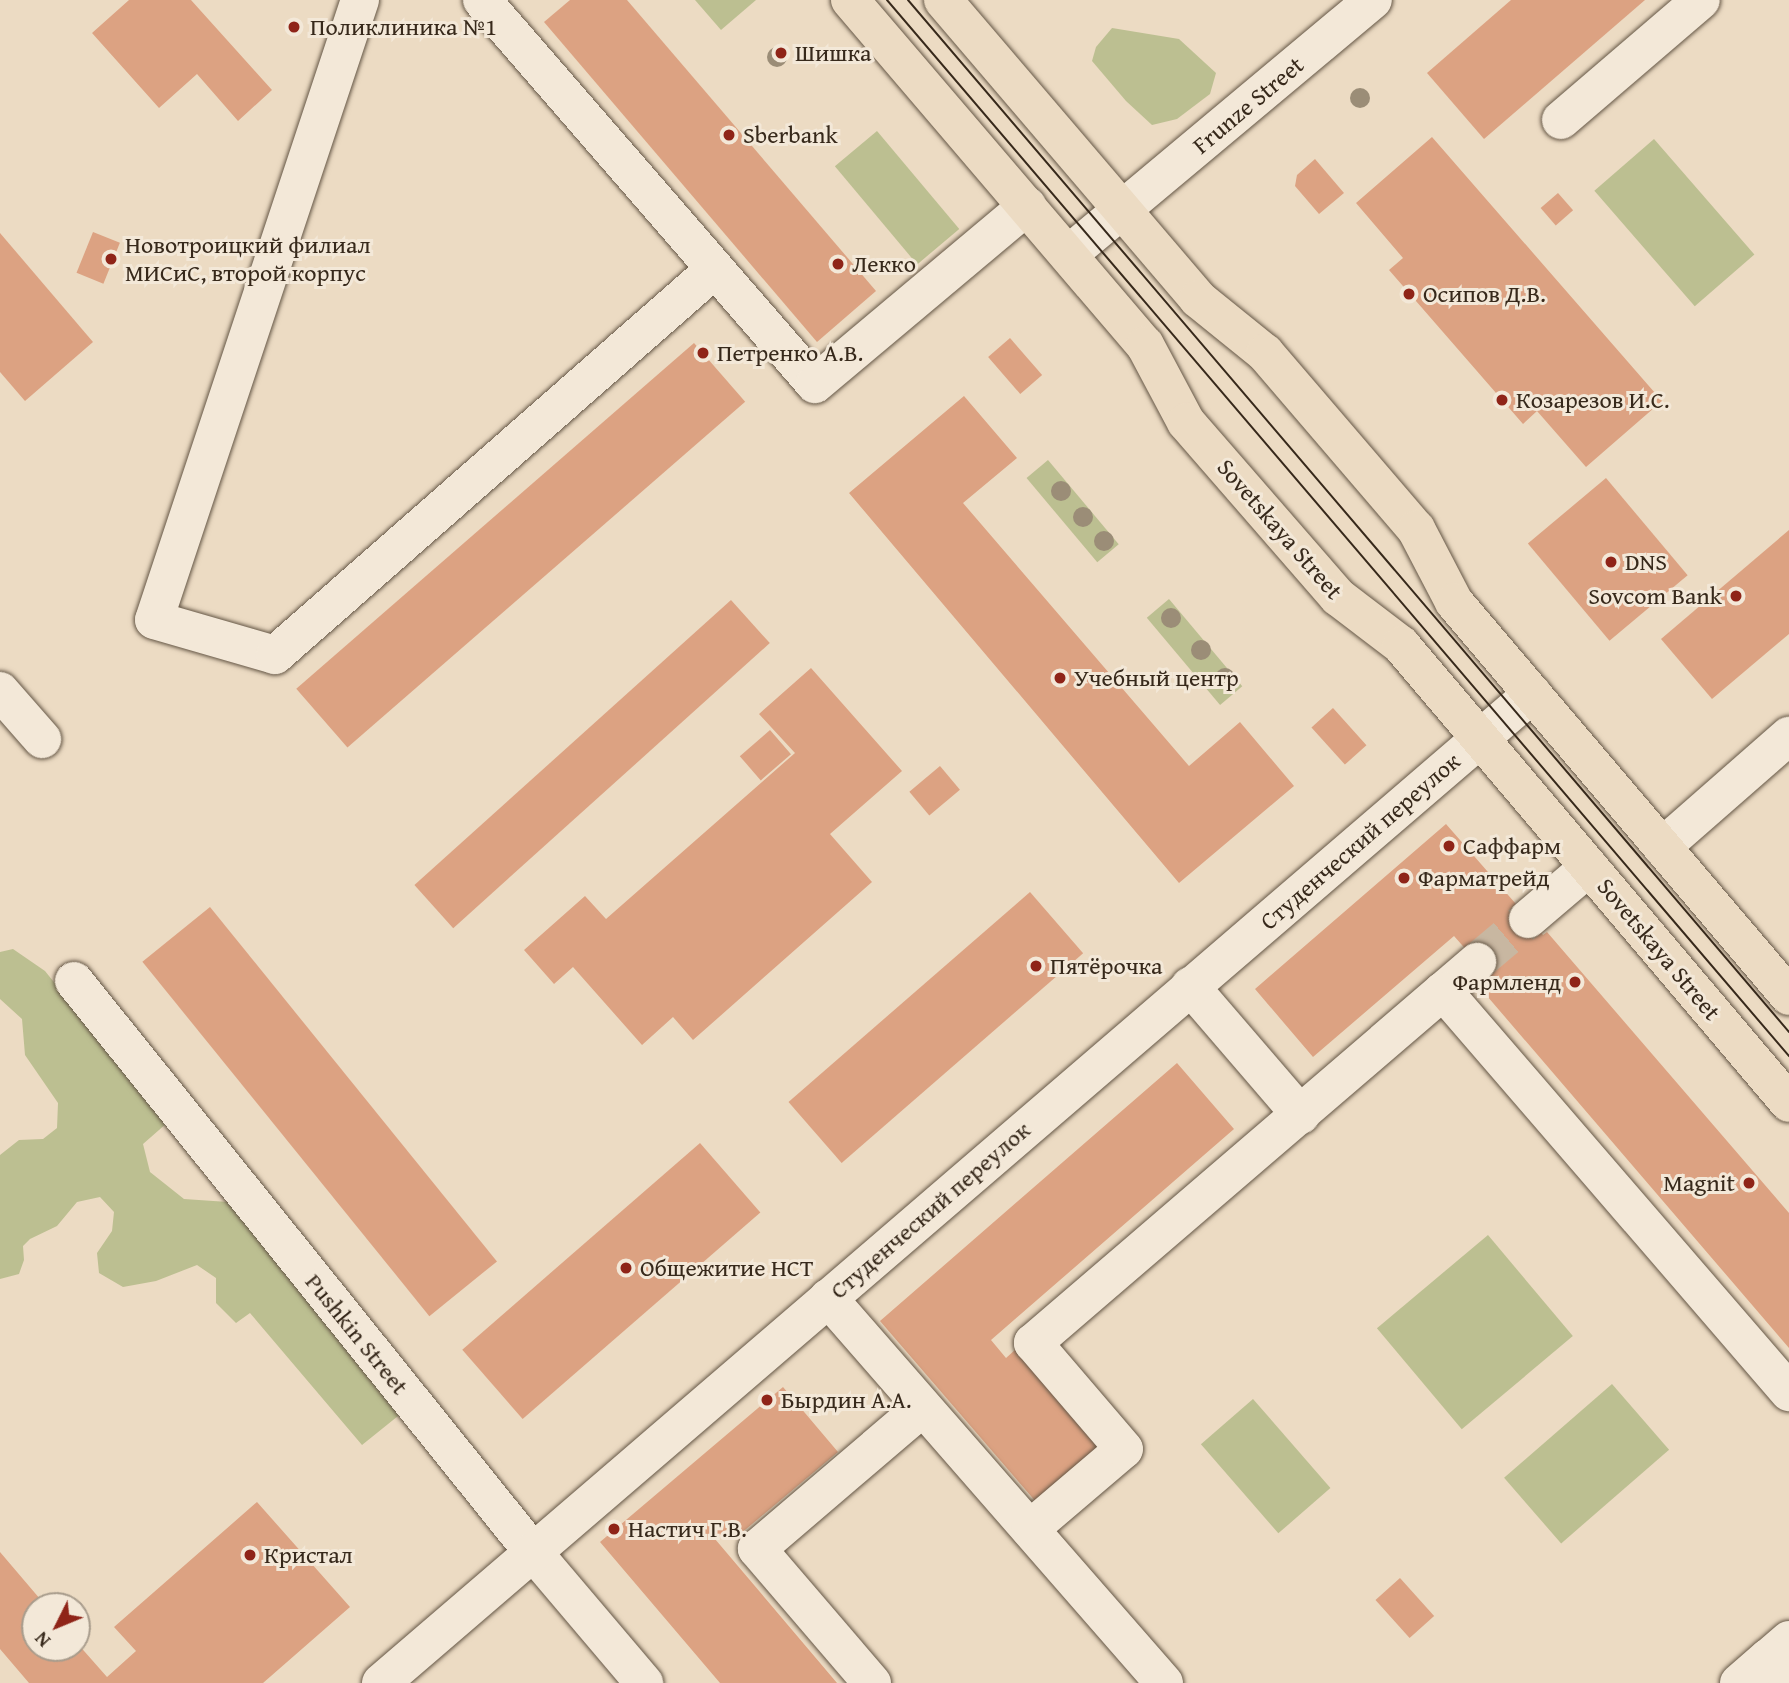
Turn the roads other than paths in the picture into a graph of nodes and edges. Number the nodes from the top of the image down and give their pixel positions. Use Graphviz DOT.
graph roads {
  1 [pos="360,0"];
  2 [pos="482,0"];
  3 [pos="850,0"];
  4 [pos="943,0"];
  5 [pos="1374,0"];
  6 [pos="1701,0"];
  7 [pos="1561,120"];
  8 [pos="1027,206"];
  9 [pos="1122,210"];
  10 [pos="1069,254"];
  11 [pos="715,269"];
  12 [pos="0,691"];
  13 [pos="1532,694"];
  14 [pos="1789,736"];
  15 [pos="1480,738"];
  16 [pos="42,739"];
  17 [pos="1662,847"];
  18 [pos="1589,867"];
  19 [pos="1528,919"];
  20 [pos="1477,962"];
  21 [pos="74,981"];
  22 [pos="1190,986"];
  23 [pos="1443,991"];
  24 [pos="1789,996"];
  25 [pos="1789,1102"];
  26 [pos="1301,1115"];
  27 [pos="828,1298"];
  28 [pos="1789,1392"];
  29 [pos="923,1407"];
  30 [pos="1030,1529"];
  31 [pos="533,1552"];
  32 [pos="1782,1660"];
  33 [pos="381,1683"];
  34 [pos="644,1683"];
  35 [pos="872,1683"];
  36 [pos="1164,1683"];
  37 [pos="1739,1683"];
  1 -- 11 [label="street"];
  2 -- 11 [label="street"];
  3 -- 8 [label="main road, Sovetskaya Street"];
  4 -- 9 [label="main road"];
  5 -- 9 [label="street, Frunze Street"];
  6 -- 7 [label="street"];
  8 -- 10 [label="main road, Sovetskaya Street"];
  8 -- 11 [label="street"];
  9 -- 10 [label="street, Frunze Street"];
  9 -- 13 [label="main road"];
  10 -- 15 [label="main road, Sovetskaya Street"];
  12 -- 16 [label="street"];
  13 -- 15 [label="street, Студенческий переулок"];
  13 -- 17 [label="main road"];
  14 -- 17 [label="street"];
  15 -- 18 [label="main road, Sovetskaya Street"];
  15 -- 22 [label="street, Студенческий переулок"];
  17 -- 24 [label="main road"];
  18 -- 19 [label="street"];
  18 -- 25 [label="main road, Sovetskaya Street"];
  20 -- 23 [label="street"];
  21 -- 31 [label="street, Pushkin Street"];
  22 -- 26 [label="street"];
  22 -- 27 [label="street, Студенческий переулок"];
  23 -- 26 [label="street"];
  23 -- 28 [label="street"];
  26 -- 30 [label="street"];
  27 -- 29 [label="street"];
  27 -- 31 [label="street, Студенческий переулок"];
  29 -- 30 [label="street"];
  29 -- 35 [label="street"];
  30 -- 36 [label="street"];
  31 -- 33 [label="street, Студенческий переулок"];
  31 -- 34 [label="street, Pushkin Street"];
  32 -- 37 [label="street"];
}
